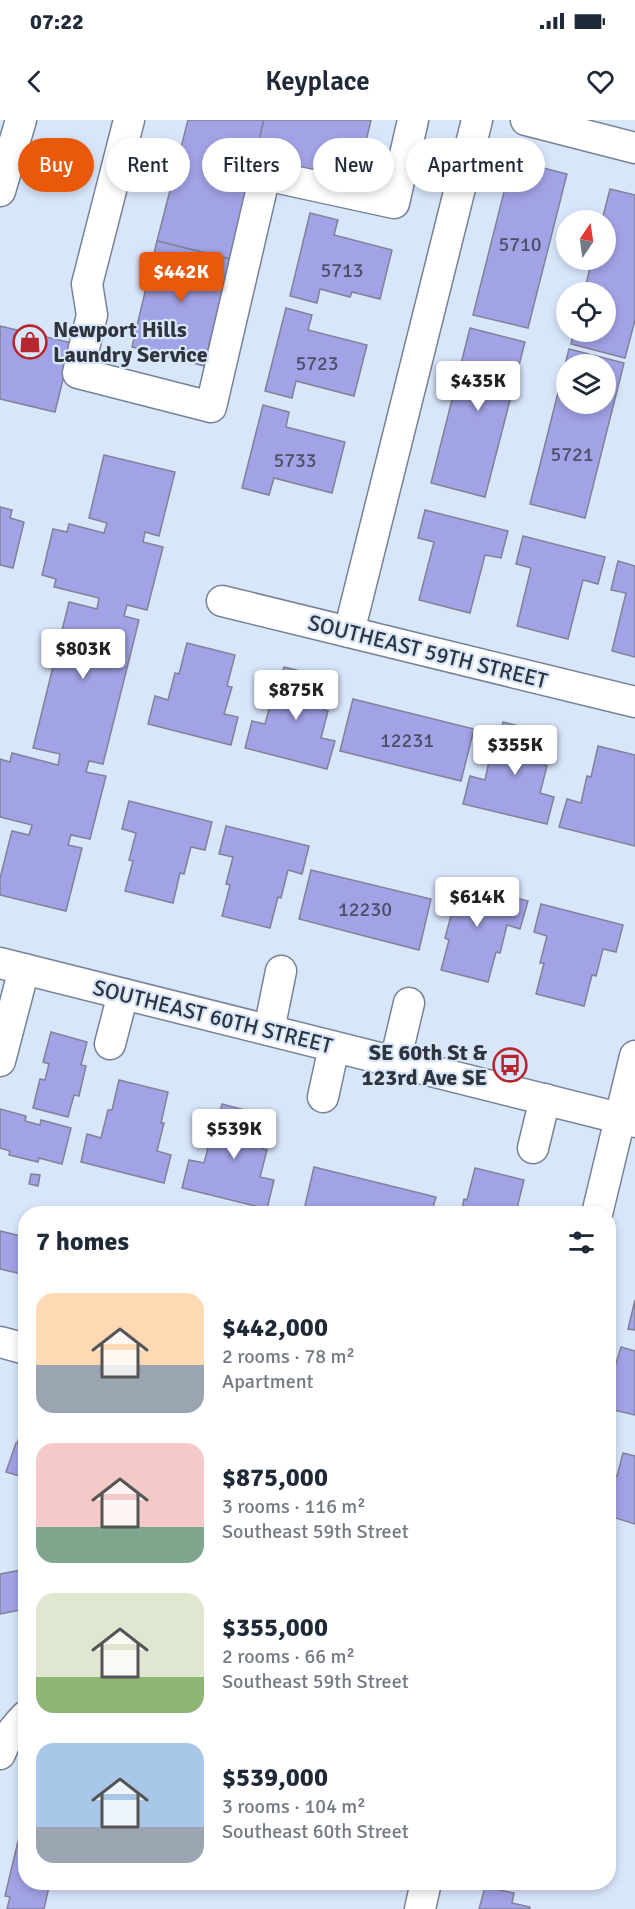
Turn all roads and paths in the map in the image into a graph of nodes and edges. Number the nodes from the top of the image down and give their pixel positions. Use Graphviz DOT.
graph roads {
  1 [pos="21,120"];
  2 [pos="129,120"];
  3 [pos="413,120"];
  4 [pos="477,120"];
  5 [pos="526,120"];
  6 [pos="635,148"];
  7 [pos="0,191"];
  8 [pos="222,601"];
  9 [pos="349,632"];
  10 [pos="635,702"];
  11 [pos="12,966"];
  12 [pos="280,971"];
  13 [pos="123,994"];
  14 [pos="409,1003"];
  15 [pos="269,1030"];
  16 [pos="110,1044"];
  17 [pos="334,1047"];
  18 [pos="635,1056"];
  19 [pos="0,1061"];
  20 [pos="395,1062"];
  21 [pos="323,1097"];
  22 [pos="545,1099"];
  23 [pos="628,1120"];
  24 [pos="533,1148"];
  25 [pos="600,1206"];
  26 [pos="0,1342"];
  27 [pos="18,1347"];
  28 [pos="18,1725"];
  29 [pos="0,1754"];
  30 [pos="424,1890"];
  31 [pos="420,1909"];
  1 -- 7 [label="street"];
  2 -- 3 [label="street"];
  4 -- 9 [label="street"];
  5 -- 6 [label="street"];
  8 -- 9 [label="street, SOUTHEAST 59TH STREET"];
  9 -- 10 [label="street, SOUTHEAST 59TH STREET"];
  11 -- 13 [label="street, SOUTHEAST 60TH STREET"];
  11 -- 19 [label="street"];
  12 -- 15 [label="street"];
  13 -- 15 [label="street, SOUTHEAST 60TH STREET"];
  13 -- 16 [label="street"];
  14 -- 20 [label="street"];
  15 -- 17 [label="street, SOUTHEAST 60TH STREET"];
  17 -- 20 [label="street, SOUTHEAST 60TH STREET"];
  17 -- 21 [label="street"];
  18 -- 23 [label="street"];
  20 -- 22 [label="street, SOUTHEAST 60TH STREET"];
  22 -- 23 [label="street, SOUTHEAST 60TH STREET"];
  22 -- 24 [label="street"];
  23 -- 25 [label="street"];
  26 -- 27 [label="street"];
  28 -- 29 [label="street"];
  30 -- 31 [label="street"];
}
